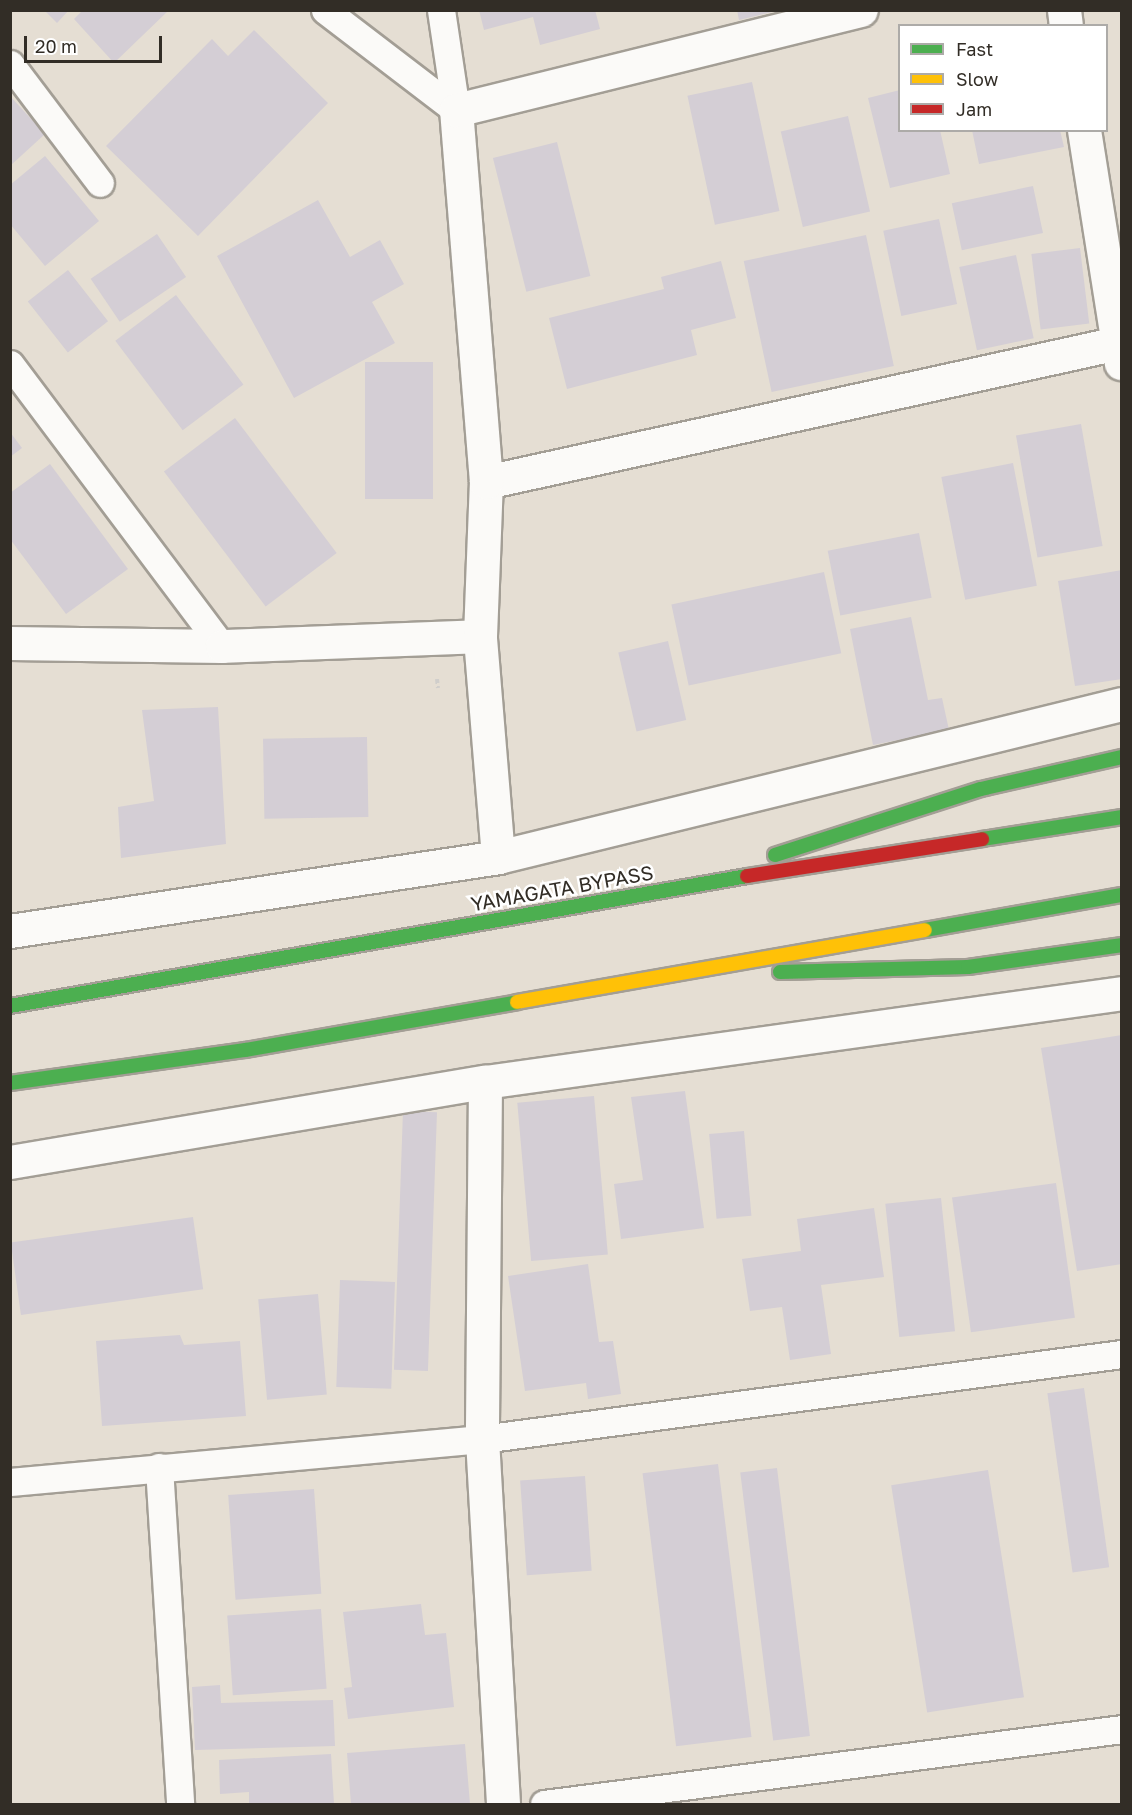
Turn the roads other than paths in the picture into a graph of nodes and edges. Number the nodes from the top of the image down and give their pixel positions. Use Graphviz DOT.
graph roads {
  1 [pos="325,10"];
  2 [pos="441,10"];
  3 [pos="861,10"];
  4 [pos="10,64"];
  5 [pos="456,110"];
  6 [pos="1084,132"];
  7 [pos="100,183"];
  8 [pos="1120,350"];
  9 [pos="10,364"];
  10 [pos="486,482"];
  11 [pos="480,636"];
  12 [pos="10,643"];
  13 [pos="222,646"];
  14 [pos="1122,704"];
  15 [pos="1122,757"];
  16 [pos="1122,818"];
  17 [pos="498,857"];
  18 [pos="674,888"];
  19 [pos="1122,895"];
  20 [pos="10,931"];
  21 [pos="1122,945"];
  22 [pos="663,976"];
  23 [pos="1122,993"];
  24 [pos="10,1006"];
  25 [pos="485,1082"];
  26 [pos="10,1083"];
  27 [pos="10,1162"];
  28 [pos="1122,1354"];
  29 [pos="482,1439"];
  30 [pos="159,1467"];
  31 [pos="10,1482"];
  32 [pos="1122,1729"];
  33 [pos="180,1804"];
  34 [pos="503,1804"];
  35 [pos="543,1804"];
  1 -- 5 [label="lane"];
  2 -- 5 [label="lane"];
  3 -- 5 [label="street"];
  4 -- 7 [label="lane"];
  5 -- 10 [label="street"];
  6 -- 8 [label="street"];
  8 -- 10 [label="street"];
  9 -- 13 [label="lane"];
  10 -- 11 [label="street"];
  11 -- 13 [label="street"];
  11 -- 17 [label="street"];
  12 -- 13 [label="street"];
  14 -- 17 [label="street"];
  15 -- 18 [label="highway"];
  16 -- 18 [label="highway, YAMAGATA BYPASS"];
  17 -- 20 [label="street"];
  18 -- 24 [label="highway, YAMAGATA BYPASS"];
  19 -- 22 [label="highway"];
  21 -- 22 [label="highway"];
  22 -- 26 [label="highway"];
  23 -- 25 [label="street"];
  25 -- 27 [label="street"];
  25 -- 29 [label="street"];
  28 -- 29 [label="lane"];
  29 -- 30 [label="lane"];
  29 -- 34 [label="street"];
  30 -- 31 [label="lane"];
  30 -- 33 [label="lane"];
  32 -- 35 [label="lane"];
}
